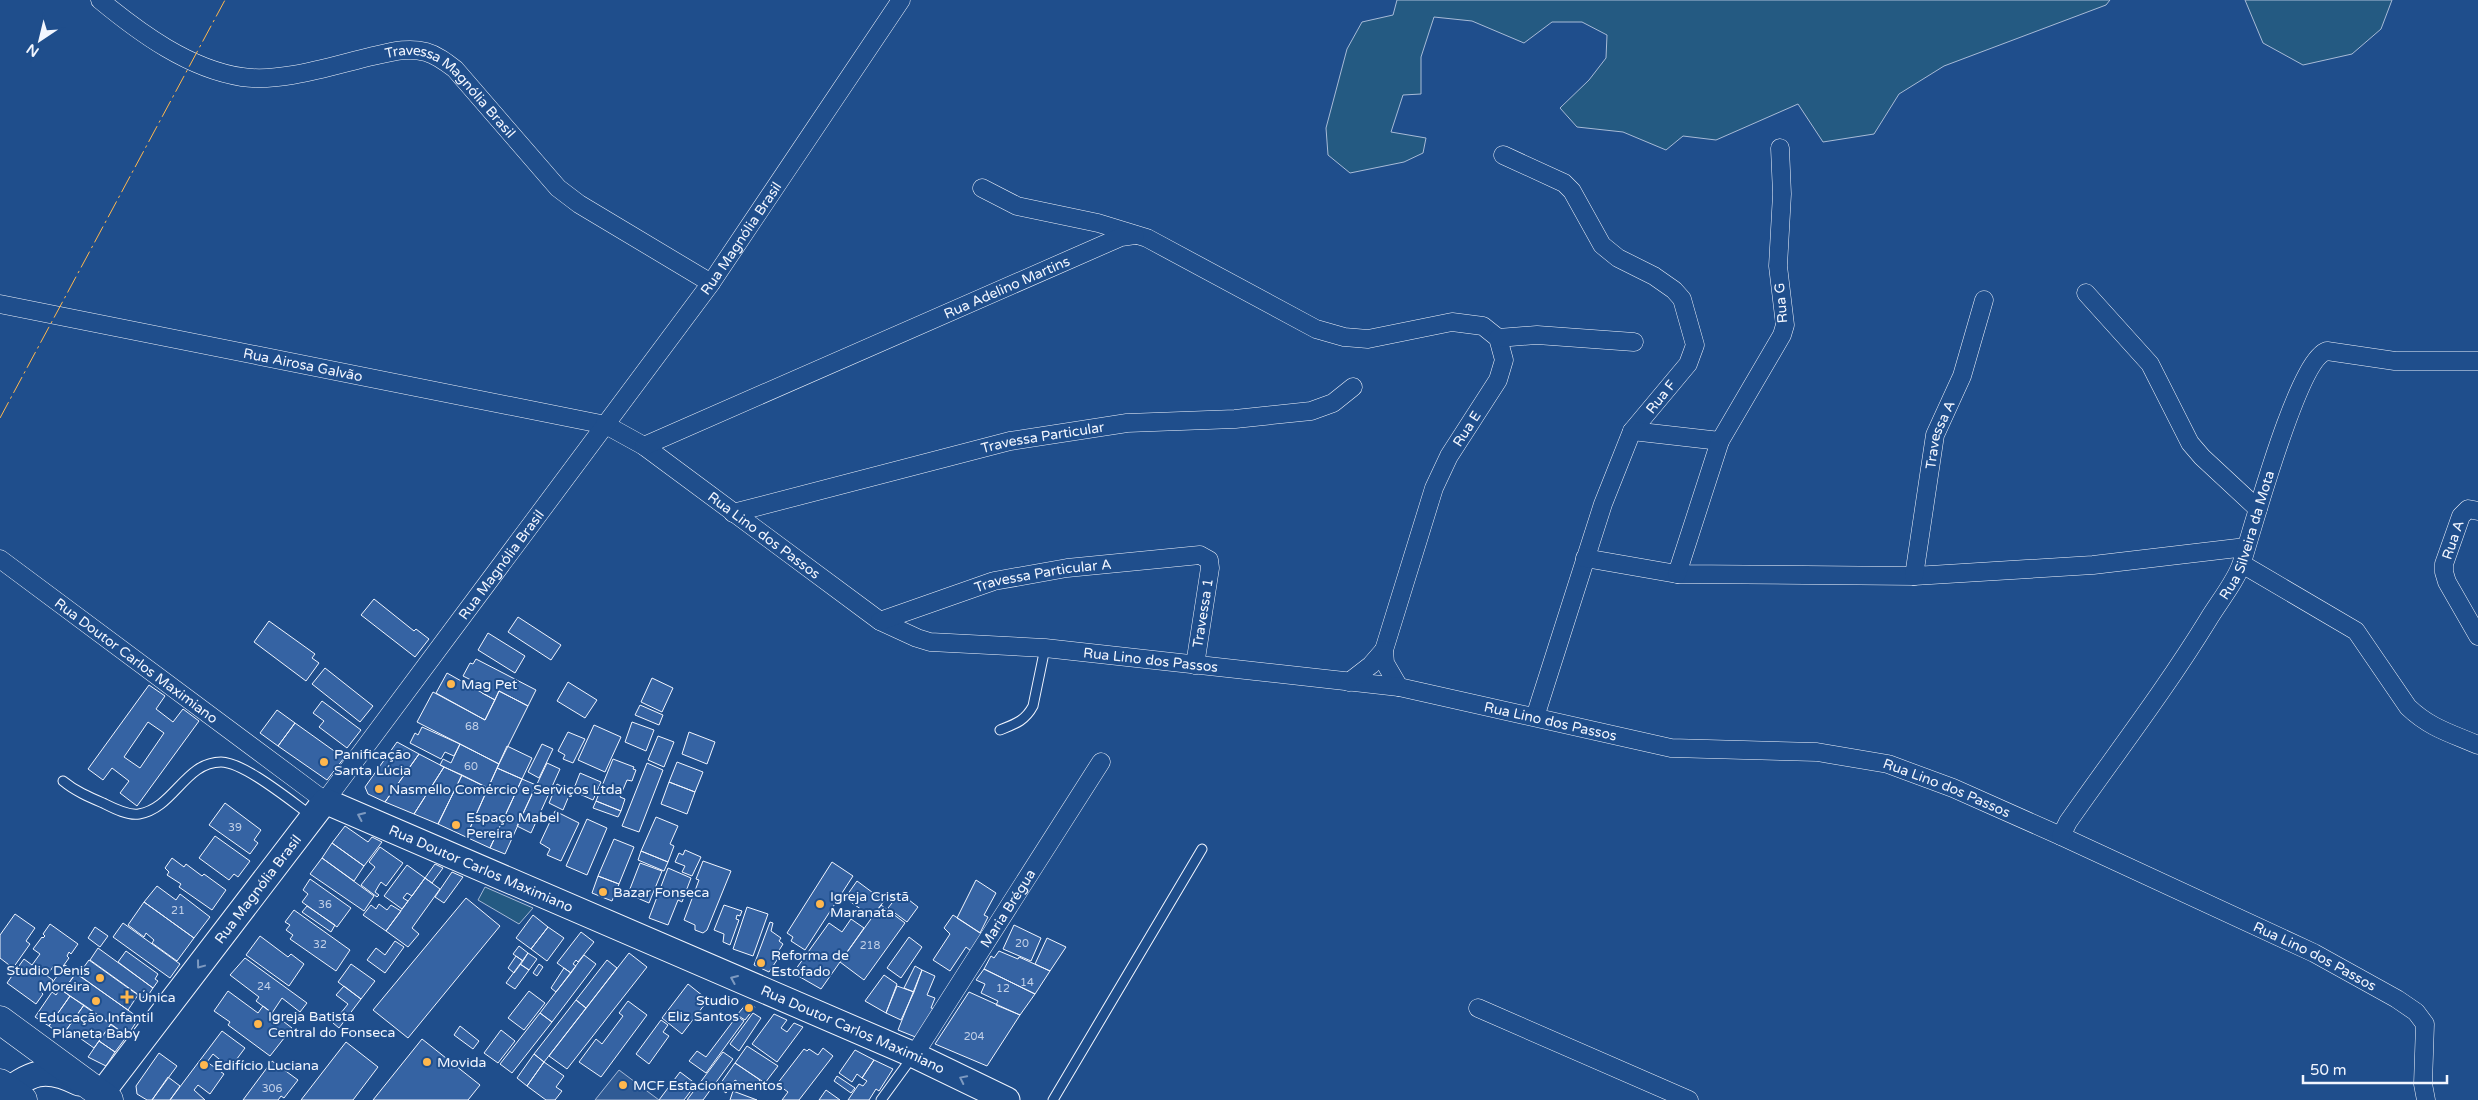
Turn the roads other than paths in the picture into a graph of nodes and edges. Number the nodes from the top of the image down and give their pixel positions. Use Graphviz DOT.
graph roads {
  1 [pos="100,0"];
  2 [pos="901,0"];
  3 [pos="1780,148"];
  4 [pos="1503,156"];
  5 [pos="982,188"];
  6 [pos="1135,235"];
  7 [pos="711,283"];
  8 [pos="2086,293"];
  9 [pos="1984,300"];
  10 [pos="0,304"];
  11 [pos="1498,338"];
  12 [pos="1634,342"];
  13 [pos="2478,361"];
  14 [pos="1353,387"];
  15 [pos="606,425"];
  16 [pos="1632,432"];
  17 [pos="1720,441"];
  18 [pos="644,446"];
  19 [pos="2258,509"];
  20 [pos="2478,511"];
  21 [pos="733,513"];
  22 [pos="2244,555"];
  23 [pos="0,558"];
  24 [pos="1585,558"];
  25 [pos="1209,560"];
  26 [pos="1677,574"];
  27 [pos="1914,576"];
  28 [pos="880,621"];
  29 [pos="2478,636"];
  30 [pos="1045,648"];
  31 [pos="1384,650"];
  32 [pos="1195,665"];
  33 [pos="1349,682"];
  34 [pos="1399,687"];
  35 [pos="1535,717"];
  36 [pos="1000,730"];
  37 [pos="2478,744"];
  38 [pos="1101,762"];
  39 [pos="63,781"];
  40 [pos="318,808"];
  41 [pos="2061,836"];
  42 [pos="1202,849"];
  43 [pos="1478,1008"];
  44 [pos="0,1020"];
  45 [pos="914,1055"];
  46 [pos="8,1092"];
  47 [pos="104,1098"];
  48 [pos="881,1100"];
  49 [pos="1007,1100"];
  50 [pos="1053,1100"];
  51 [pos="1689,1100"];
  52 [pos="2426,1100"];
  1 -- 7 [label="street, Travessa Magnólia Brasil"];
  2 -- 7 [label="street, Rua Magnólia Brasil"];
  3 -- 17 [label="street, Rua G"];
  4 -- 16 [label="street, Rua F"];
  5 -- 6 [label="street"];
  6 -- 11 [label="street"];
  6 -- 18 [label="street, Rua Adelino Martins"];
  7 -- 15 [label="street, Rua Magnólia Brasil"];
  8 -- 19 [label="street"];
  9 -- 27 [label="street, Travessa A"];
  10 -- 15 [label="street, Rua Airosa Galvão"];
  11 -- 12 [label="street"];
  11 -- 31 [label="street, Rua E"];
  13 -- 19 [label="street, Rua Silveira da Mota"];
  14 -- 21 [label="street, Travessa Particular"];
  15 -- 18 [label="street, Rua Lino dos Passos"];
  15 -- 40 [label="street, Rua Magnólia Brasil"];
  16 -- 17 [label="street"];
  16 -- 24 [label="street, Rua F"];
  17 -- 26 [label="street, Rua G"];
  18 -- 21 [label="street, Rua Lino dos Passos"];
  19 -- 22 [label="street, Rua Silveira da Mota"];
  20 -- 29 [label="street, Rua A"];
  21 -- 28 [label="street, Rua Lino dos Passos"];
  22 -- 27 [label="street"];
  22 -- 37 [label="street"];
  22 -- 41 [label="street, Rua Silveira da Mota"];
  23 -- 40 [label="street, Rua Doutor Carlos Maximiano"];
  24 -- 26 [label="street"];
  24 -- 35 [label="street, Rua F"];
  25 -- 28 [label="street, Travessa Particular A"];
  25 -- 32 [label="street, Travessa 1"];
  26 -- 27 [label="street"];
  28 -- 30 [label="street, Rua Lino dos Passos"];
  30 -- 32 [label="street, Rua Lino dos Passos"];
  30 -- 36 [label="lane"];
  31 -- 33 [label="street, Rua E"];
  31 -- 34 [label="street"];
  32 -- 33 [label="street, Rua Lino dos Passos"];
  33 -- 34 [label="street, Rua Lino dos Passos"];
  34 -- 35 [label="street, Rua Lino dos Passos"];
  35 -- 41 [label="street, Rua Lino dos Passos"];
  38 -- 45 [label="street, Maria Brégua"];
  39 -- 40 [label="lane"];
  45 -- 40 [label="main road, Rua Doutor Carlos Maximiano, one-way"];
  40 -- 47 [label="main road, Rua Magnólia Brasil, one-way"];
  41 -- 52 [label="street, Rua Lino dos Passos"];
  42 -- 50 [label="lane"];
  43 -- 51 [label="street"];
  44 -- 47 [label="highway"];
  45 -- 48 [label="lane"];
  49 -- 45 [label="main road, Rua Doutor Carlos Maximiano, one-way"];
  46 -- 47 [label="main road"];
}
